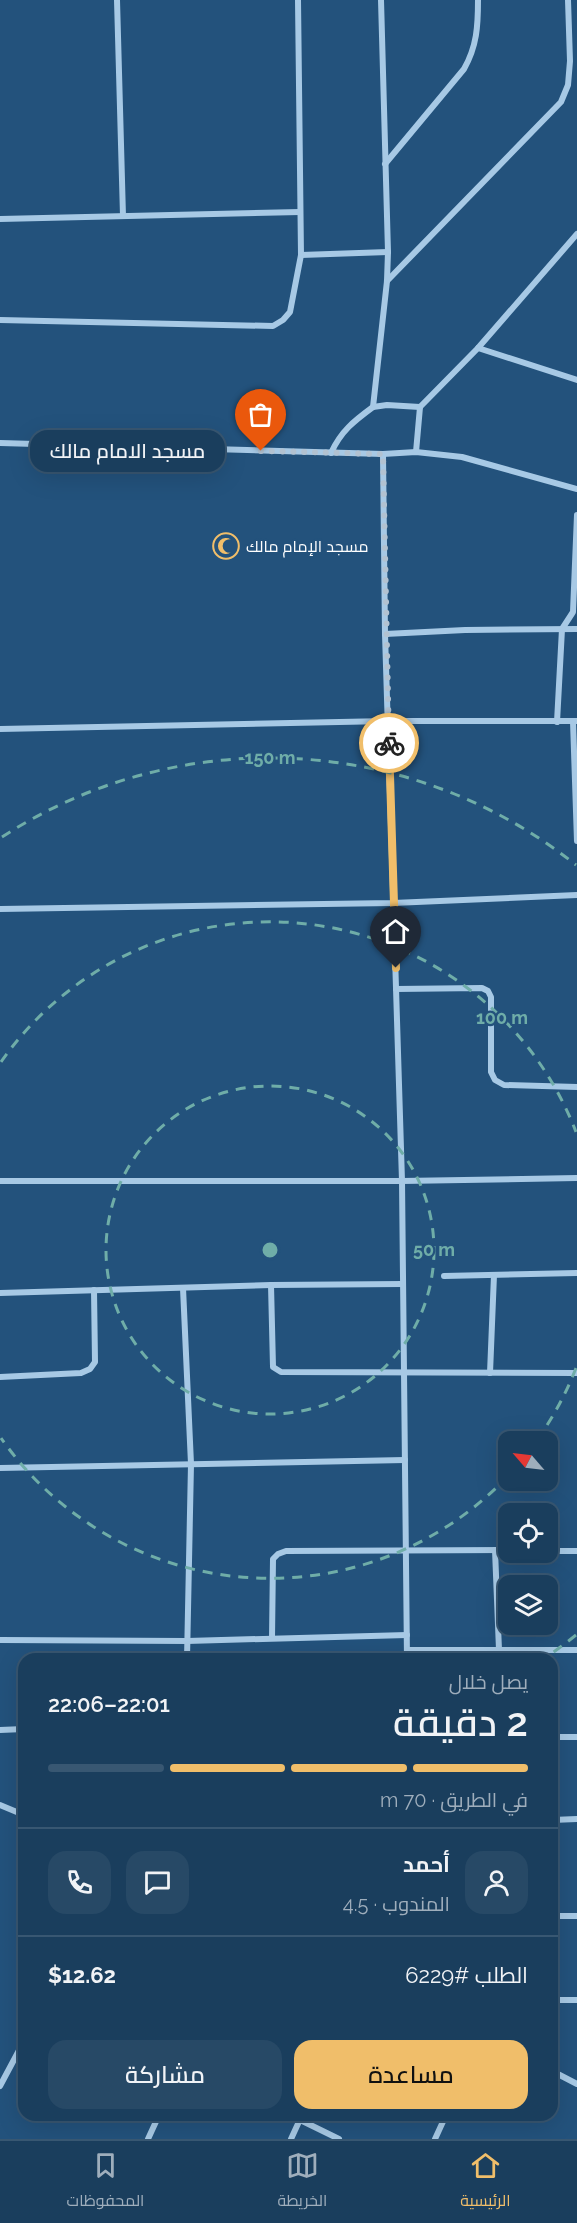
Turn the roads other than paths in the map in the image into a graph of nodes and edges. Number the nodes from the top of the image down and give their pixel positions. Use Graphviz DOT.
graph roads {
  1 [pos="117,0"];
  2 [pos="298,0"];
  3 [pos="381,0"];
  4 [pos="478,0"];
  5 [pos="568,0"];
  6 [pos="385,164"];
  7 [pos="300,212"];
  8 [pos="123,216"];
  9 [pos="0,219"];
  10 [pos="577,234"];
  11 [pos="388,252"];
  12 [pos="301,255"];
  13 [pos="387,281"];
  14 [pos="0,320"];
  15 [pos="478,348"];
  16 [pos="577,380"];
  17 [pos="373,407"];
  18 [pos="420,407"];
  19 [pos="0,443"];
  20 [pos="416,452"];
  21 [pos="331,453"];
  22 [pos="383,454"];
  23 [pos="577,489"];
  24 [pos="577,515"];
  25 [pos="562,629"];
  26 [pos="577,629"];
  27 [pos="385,634"];
  28 [pos="388,721"];
  29 [pos="575,721"];
  30 [pos="557,722"];
  31 [pos="0,729"];
  32 [pos="577,841"];
  33 [pos="577,895"];
  34 [pos="393,903"];
  35 [pos="0,909"];
  36 [pos="396,989"];
  37 [pos="577,1087"];
  38 [pos="577,1178"];
  39 [pos="0,1181"];
  40 [pos="402,1181"];
  41 [pos="577,1273"];
  42 [pos="494,1275"];
  43 [pos="444,1276"];
  44 [pos="403,1284"];
  45 [pos="271,1285"];
  46 [pos="183,1288"];
  47 [pos="94,1290"];
  48 [pos="0,1293"];
  49 [pos="404,1373"];
  50 [pos="490,1373"];
  51 [pos="577,1373"];
  52 [pos="0,1377"];
  53 [pos="405,1460"];
  54 [pos="191,1464"];
  55 [pos="0,1468"];
  56 [pos="406,1550"];
  57 [pos="495,1550"];
  58 [pos="558,1551"];
  59 [pos="577,1551"];
  60 [pos="407,1635"];
  61 [pos="272,1638"];
  62 [pos="0,1640"];
  63 [pos="187,1641"];
  64 [pos="407,1650"];
  65 [pos="499,1650"];
  66 [pos="577,1650"];
  67 [pos="187,1653"];
  68 [pos="0,1730"];
  69 [pos="18,1730"];
  70 [pos="558,1737"];
  71 [pos="577,1737"];
  72 [pos="0,1805"];
  73 [pos="18,1812"];
  74 [pos="577,1819"];
  75 [pos="558,1820"];
  76 [pos="558,1916"];
  77 [pos="577,1916"];
  78 [pos="558,2000"];
  79 [pos="577,2000"];
  80 [pos="18,2052"];
  81 [pos="558,2074"];
  82 [pos="577,2084"];
  83 [pos="0,2086"];
  84 [pos="156,2121"];
  85 [pos="299,2121"];
  86 [pos="308,2121"];
  87 [pos="443,2121"];
  88 [pos="148,2139"];
  89 [pos="291,2139"];
  90 [pos="339,2139"];
  91 [pos="435,2139"];
  1 -- 8 [label="street"];
  2 -- 7 [label="street"];
  3 -- 6 [label="street"];
  4 -- 6 [label="street"];
  5 -- 13 [label="street"];
  6 -- 11 [label="street"];
  7 -- 8 [label="street"];
  7 -- 12 [label="street"];
  8 -- 9 [label="street"];
  10 -- 15 [label="street"];
  11 -- 12 [label="street"];
  11 -- 13 [label="street"];
  12 -- 14 [label="street"];
  13 -- 17 [label="street"];
  15 -- 16 [label="street"];
  15 -- 18 [label="street"];
  17 -- 18 [label="street"];
  17 -- 21 [label="street"];
  18 -- 20 [label="street"];
  19 -- 21 [label="street"];
  20 -- 22 [label="street"];
  20 -- 23 [label="street"];
  21 -- 22 [label="street"];
  22 -- 27 [label="street"];
  24 -- 25 [label="street"];
  25 -- 26 [label="street"];
  25 -- 27 [label="street"];
  25 -- 30 [label="street"];
  27 -- 28 [label="street"];
  28 -- 30 [label="street"];
  28 -- 31 [label="street"];
  28 -- 34 [label="street"];
  29 -- 30 [label="street"];
  29 -- 32 [label="street"];
  33 -- 34 [label="street"];
  34 -- 35 [label="street"];
  34 -- 36 [label="street"];
  36 -- 37 [label="street"];
  36 -- 40 [label="street"];
  38 -- 40 [label="street"];
  39 -- 40 [label="street"];
  40 -- 44 [label="street"];
  41 -- 42 [label="street"];
  42 -- 43 [label="street"];
  42 -- 50 [label="street"];
  44 -- 45 [label="street"];
  44 -- 49 [label="street"];
  45 -- 46 [label="street"];
  45 -- 49 [label="street"];
  46 -- 47 [label="street"];
  46 -- 54 [label="street"];
  47 -- 48 [label="street"];
  47 -- 52 [label="street"];
  49 -- 50 [label="street"];
  49 -- 53 [label="street"];
  50 -- 51 [label="street"];
  53 -- 54 [label="street"];
  53 -- 56 [label="street"];
  54 -- 55 [label="street"];
  54 -- 63 [label="street"];
  56 -- 57 [label="street"];
  56 -- 60 [label="street"];
  56 -- 61 [label="street"];
  57 -- 65 [label="street"];
  58 -- 59 [label="street"];
  60 -- 61 [label="street"];
  60 -- 64 [label="street"];
  61 -- 63 [label="street"];
  62 -- 63 [label="street"];
  63 -- 67 [label="street"];
  64 -- 65 [label="street"];
  65 -- 66 [label="street"];
  68 -- 69 [label="street"];
  70 -- 71 [label="street"];
  72 -- 73 [label="street"];
  74 -- 75 [label="street"];
  76 -- 77 [label="street"];
  78 -- 79 [label="street"];
  80 -- 83 [label="street"];
  81 -- 82 [label="street"];
  84 -- 88 [label="street"];
  85 -- 89 [label="street"];
  86 -- 90 [label="street"];
  87 -- 91 [label="street"];
}
